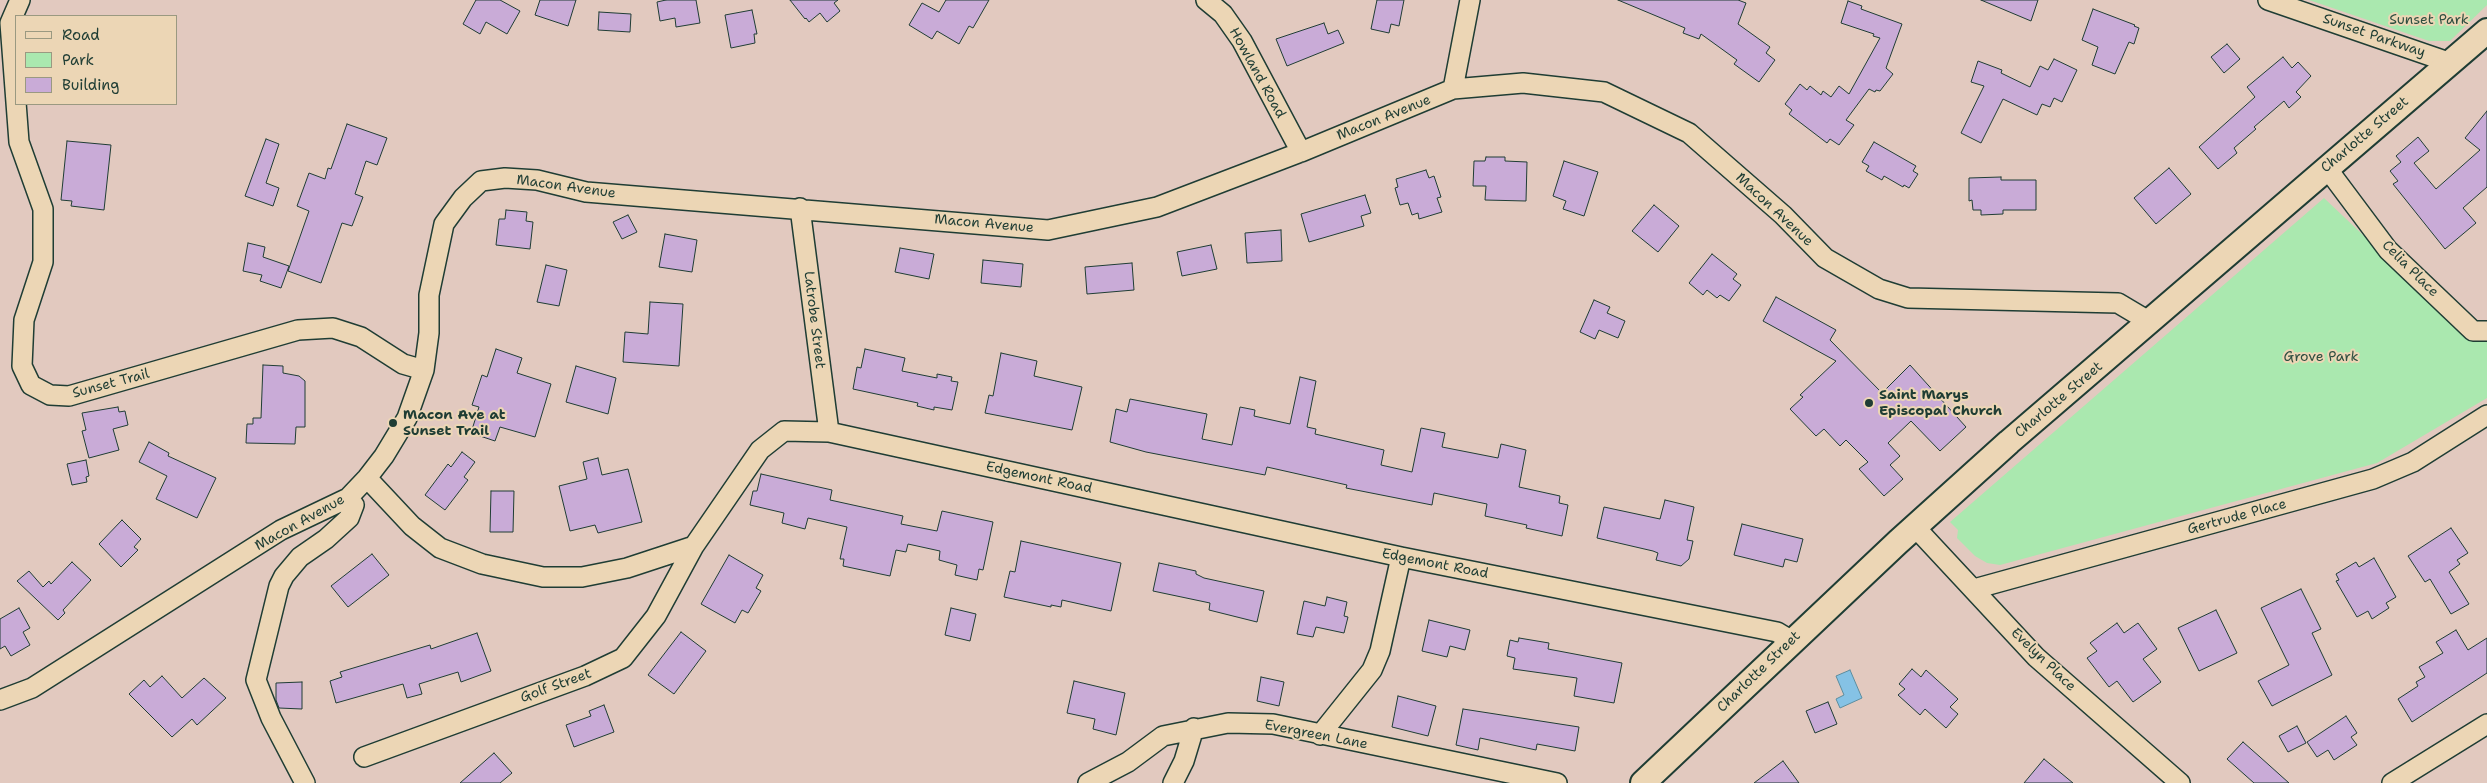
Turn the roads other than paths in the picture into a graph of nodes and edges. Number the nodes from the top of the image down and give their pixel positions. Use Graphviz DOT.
graph roads {
  1 [pos="20,0"];
  2 [pos="1206,0"];
  3 [pos="1470,0"];
  4 [pos="2268,0"];
  5 [pos="2487,31"];
  6 [pos="2451,63"];
  7 [pos="15,89"];
  8 [pos="1453,89"];
  9 [pos="16,105"];
  10 [pos="1301,152"];
  11 [pos="2326,167"];
  12 [pos="800,208"];
  13 [pos="2150,322"];
  14 [pos="2487,331"];
  15 [pos="424,370"];
  16 [pos="2487,415"];
  17 [pos="829,432"];
  18 [pos="366,478"];
  19 [pos="348,498"];
  20 [pos="1915,527"];
  21 [pos="694,546"];
  22 [pos="1401,557"];
  23 [pos="1974,589"];
  24 [pos="1792,641"];
  25 [pos="0,700"];
  26 [pos="2487,724"];
  27 [pos="1194,728"];
  28 [pos="1320,735"];
  29 [pos="364,757"];
  30 [pos="305,783"];
  31 [pos="1088,783"];
  32 [pos="1172,783"];
  33 [pos="1556,783"];
  34 [pos="1643,783"];
  35 [pos="2180,783"];
  36 [pos="2392,783"];
  1 -- 7 [label="street, Sunset Trail"];
  2 -- 10 [label="street, Howland Road"];
  3 -- 8 [label="street"];
  4 -- 6 [label="street, Sunset Parkway"];
  5 -- 6 [label="street, Charlotte Street"];
  6 -- 11 [label="street, Charlotte Street"];
  8 -- 10 [label="street, Macon Avenue"];
  8 -- 13 [label="street, Macon Avenue"];
  9 -- 15 [label="street, Sunset Trail"];
  10 -- 12 [label="street, Macon Avenue"];
  11 -- 13 [label="street, Charlotte Street"];
  11 -- 14 [label="street, Celia Place"];
  12 -- 15 [label="street, Macon Avenue"];
  12 -- 17 [label="street, Latrobe Street"];
  13 -- 20 [label="street, Charlotte Street"];
  15 -- 18 [label="street, Macon Avenue"];
  16 -- 23 [label="street, Gertrude Place"];
  17 -- 21 [label="street, Edgemont Road"];
  17 -- 22 [label="street, Edgemont Road"];
  18 -- 19 [label="street, Macon Avenue"];
  18 -- 21 [label="street"];
  19 -- 25 [label="street, Macon Avenue"];
  19 -- 30 [label="street"];
  20 -- 23 [label="street, Evelyn Place"];
  20 -- 24 [label="street, Charlotte Street"];
  21 -- 29 [label="street, Golf Street"];
  22 -- 24 [label="street, Edgemont Road"];
  22 -- 28 [label="street"];
  23 -- 35 [label="street, Evelyn Place"];
  24 -- 34 [label="street, Charlotte Street"];
  26 -- 36 [label="street"];
  27 -- 28 [label="street, Evergreen Lane"];
  27 -- 31 [label="street, Evergreen Lane"];
  27 -- 32 [label="street"];
  28 -- 33 [label="street, Evergreen Lane"];
}
